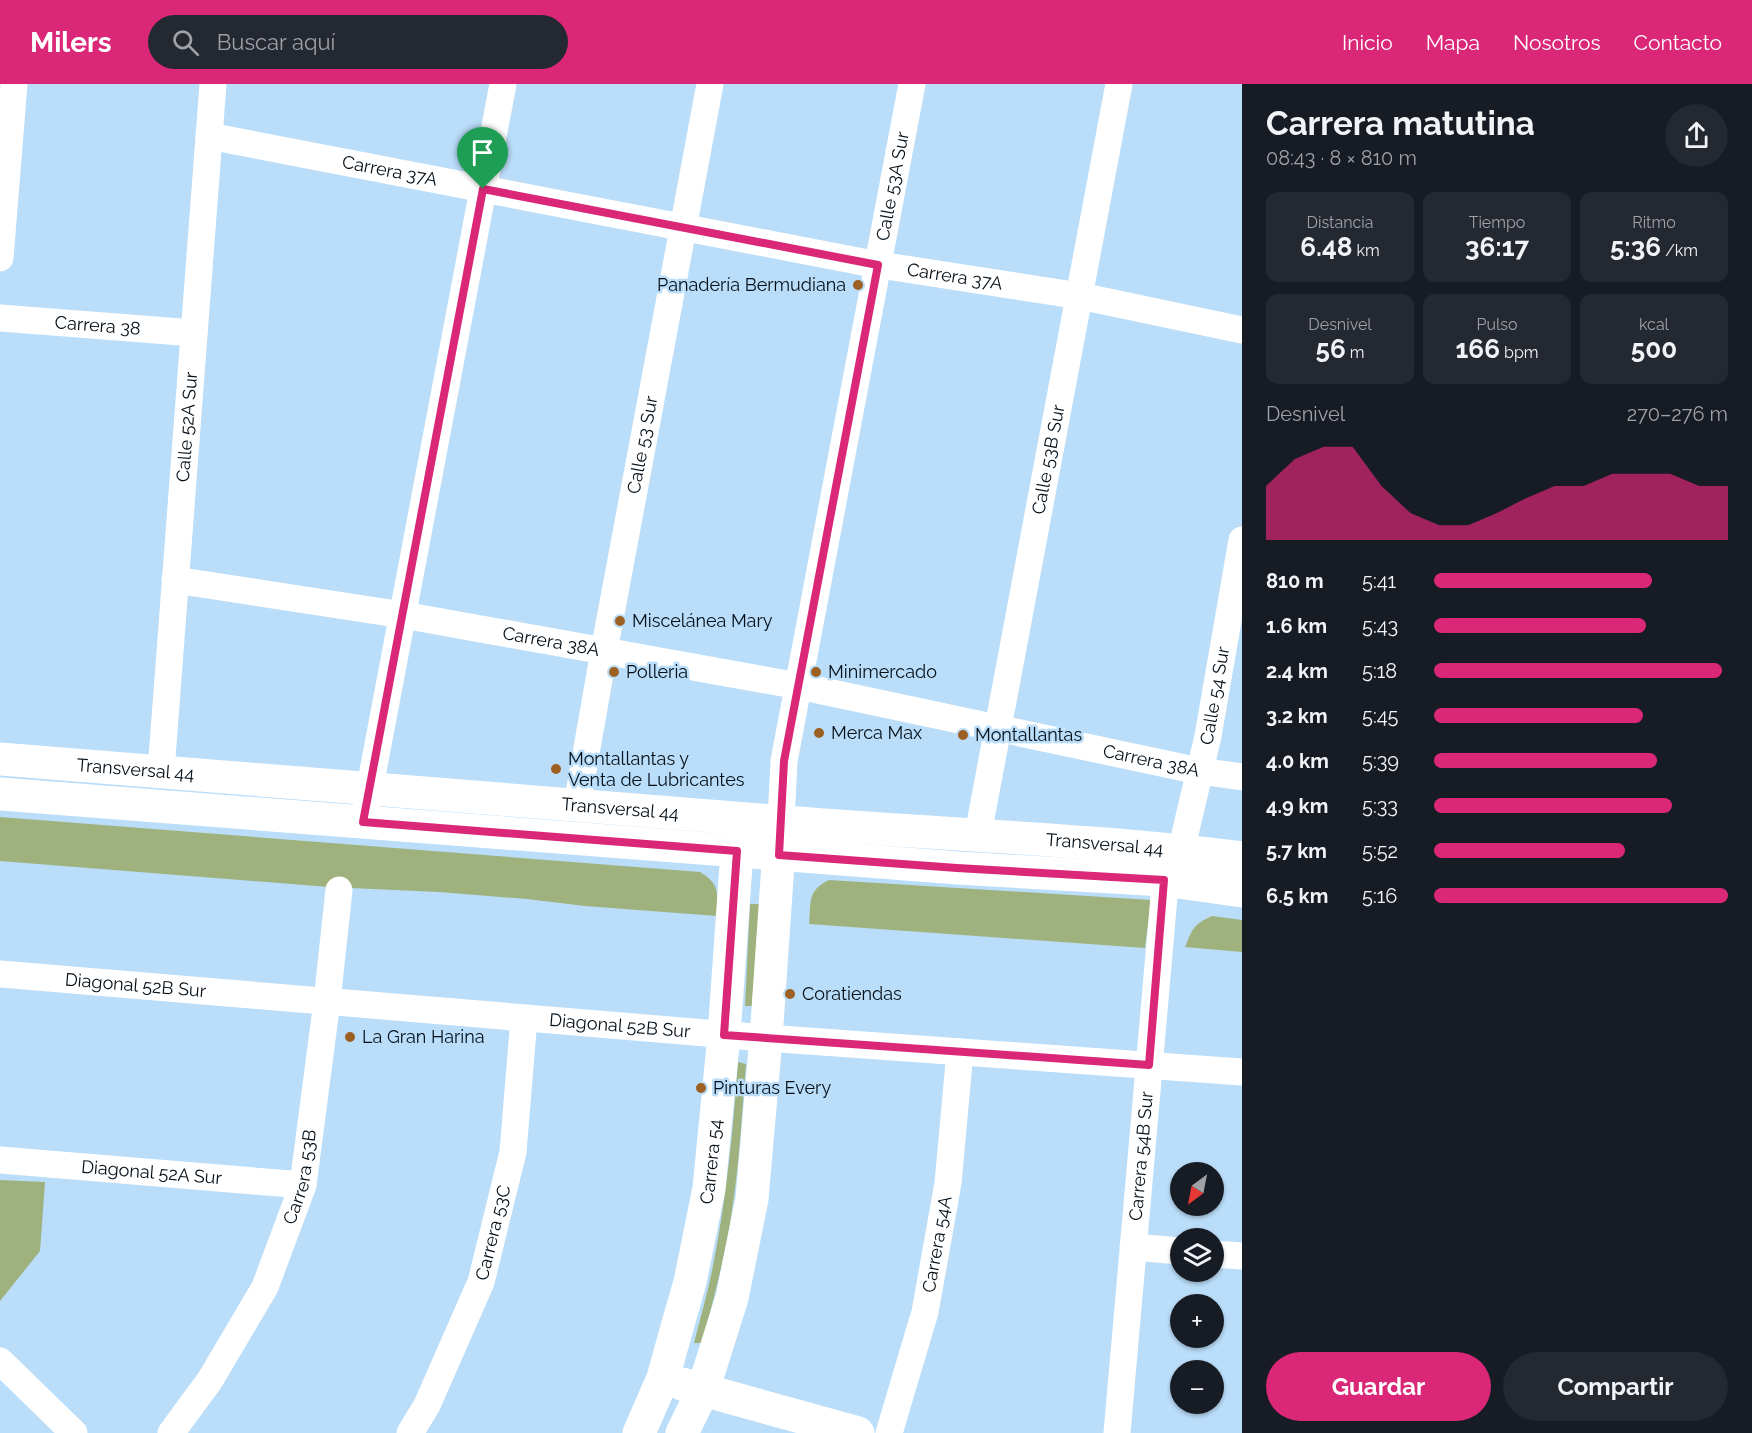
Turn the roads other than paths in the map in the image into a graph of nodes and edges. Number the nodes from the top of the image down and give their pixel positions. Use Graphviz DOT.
graph roads {
  1 [pos="14,84"];
  2 [pos="213,84"];
  3 [pos="503,84"];
  4 [pos="710,84"];
  5 [pos="912,84"];
  6 [pos="1119,84"];
  7 [pos="209,136"];
  8 [pos="483,189"];
  9 [pos="683,227"];
  10 [pos="0,258"];
  11 [pos="878,265"];
  12 [pos="1080,296"];
  13 [pos="0,318"];
  14 [pos="1242,330"];
  15 [pos="194,333"];
  16 [pos="1242,540"];
  17 [pos="175,580"];
  18 [pos="402,615"];
  19 [pos="604,651"];
  20 [pos="799,686"];
  21 [pos="999,729"];
  22 [pos="0,759"];
  23 [pos="161,771"];
  24 [pos="1199,771"];
  25 [pos="1242,777"];
  26 [pos="369,788"];
  27 [pos="0,794"];
  28 [pos="578,805"];
  29 [pos="772,820"];
  30 [pos="363,822"];
  31 [pos="978,834"];
  32 [pos="737,851"];
  33 [pos="1181,851"];
  34 [pos="779,855"];
  35 [pos="1242,858"];
  36 [pos="1164,880"];
  37 [pos="339,890"];
  38 [pos="1242,891"];
  39 [pos="0,974"];
  40 [pos="327,1001"];
  41 [pos="525,1018"];
  42 [pos="724,1035"];
  43 [pos="766,1038"];
  44 [pos="960,1052"];
  45 [pos="1149,1065"];
  46 [pos="1242,1072"];
  47 [pos="0,1160"];
  48 [pos="303,1185"];
  49 [pos="1133,1247"];
  50 [pos="1170,1250"];
  51 [pos="1224,1255"];
  52 [pos="1242,1256"];
  53 [pos="0,1361"];
  54 [pos="663,1378"];
  55 [pos="703,1390"];
  56 [pos="74,1433"];
  57 [pos="171,1433"];
  58 [pos="410,1433"];
  59 [pos="639,1433"];
  60 [pos="682,1433"];
  61 [pos="858,1433"];
  62 [pos="890,1433"];
  63 [pos="1117,1433"];
  1 -- 10 [label="street"];
  2 -- 7 [label="street, Calle 52A Sur"];
  3 -- 8 [label="street"];
  4 -- 9 [label="street, Calle 53 Sur"];
  5 -- 11 [label="street, Calle 53A Sur"];
  6 -- 12 [label="street, Calle 53B Sur"];
  7 -- 8 [label="street, Carrera 37A"];
  7 -- 15 [label="street, Calle 52A Sur"];
  8 -- 9 [label="street, Carrera 37A"];
  8 -- 18 [label="street"];
  9 -- 11 [label="street, Carrera 37A"];
  9 -- 19 [label="street, Calle 53 Sur"];
  11 -- 12 [label="street, Carrera 37A"];
  11 -- 20 [label="street, Calle 53A Sur"];
  12 -- 14 [label="street, Carrera 37A"];
  12 -- 21 [label="street, Calle 53B Sur"];
  13 -- 15 [label="street, Carrera 38"];
  15 -- 17 [label="street, Calle 52A Sur"];
  16 -- 24 [label="street, Calle 54 Sur"];
  17 -- 18 [label="street, Carrera 38A"];
  17 -- 23 [label="street, Calle 52A Sur"];
  18 -- 19 [label="street, Carrera 38A"];
  18 -- 26 [label="street"];
  19 -- 20 [label="street, Carrera 38A"];
  19 -- 28 [label="street, Calle 53 Sur"];
  20 -- 21 [label="street, Carrera 38A"];
  20 -- 29 [label="street, Calle 53A Sur"];
  21 -- 24 [label="street, Carrera 38A"];
  21 -- 31 [label="street, Calle 53B Sur"];
  22 -- 23 [label="street, Transversal 44"];
  23 -- 26 [label="street, Transversal 44"];
  24 -- 25 [label="street, Carrera 38A"];
  24 -- 33 [label="street, Calle 54 Sur"];
  26 -- 28 [label="street, Transversal 44"];
  26 -- 30 [label="street"];
  27 -- 30 [label="street, Transversal 44"];
  28 -- 29 [label="street, Transversal 44"];
  29 -- 31 [label="street, Transversal 44"];
  29 -- 32 [label="street, Carrera 54"];
  29 -- 34 [label="street"];
  30 -- 32 [label="street, Transversal 44"];
  31 -- 33 [label="street, Transversal 44"];
  32 -- 34 [label="street, Transversal 44"];
  32 -- 42 [label="street, Carrera 54"];
  33 -- 35 [label="street, Transversal 44"];
  34 -- 36 [label="street, Transversal 44"];
  34 -- 43 [label="street"];
  36 -- 38 [label="street, Transversal 44"];
  36 -- 45 [label="street, Carrera 54B Sur"];
  37 -- 40 [label="street, Carrera 53B"];
  39 -- 40 [label="street, Diagonal 52B Sur"];
  40 -- 41 [label="street, Diagonal 52B Sur"];
  40 -- 48 [label="street, Carrera 53B"];
  41 -- 42 [label="street, Diagonal 52B Sur"];
  41 -- 58 [label="street, Carrera 53C"];
  42 -- 43 [label="street, Diagonal 52B Sur"];
  42 -- 54 [label="street, Carrera 54"];
  43 -- 44 [label="street, Diagonal 52B Sur"];
  43 -- 55 [label="street"];
  44 -- 45 [label="street, Diagonal 52B Sur"];
  44 -- 62 [label="street, Carrera 54A"];
  45 -- 46 [label="street, Diagonal 52B Sur"];
  45 -- 49 [label="street, Carrera 54B Sur"];
  47 -- 48 [label="street, Diagonal 52A Sur"];
  48 -- 57 [label="street, Carrera 53B"];
  49 -- 50 [label="street"];
  49 -- 63 [label="street, Carrera 54B Sur"];
  51 -- 52 [label="street"];
  53 -- 56 [label="street"];
  54 -- 55 [label="street"];
  54 -- 59 [label="street, Carrera 54"];
  55 -- 60 [label="street"];
  55 -- 61 [label="street"];
}
